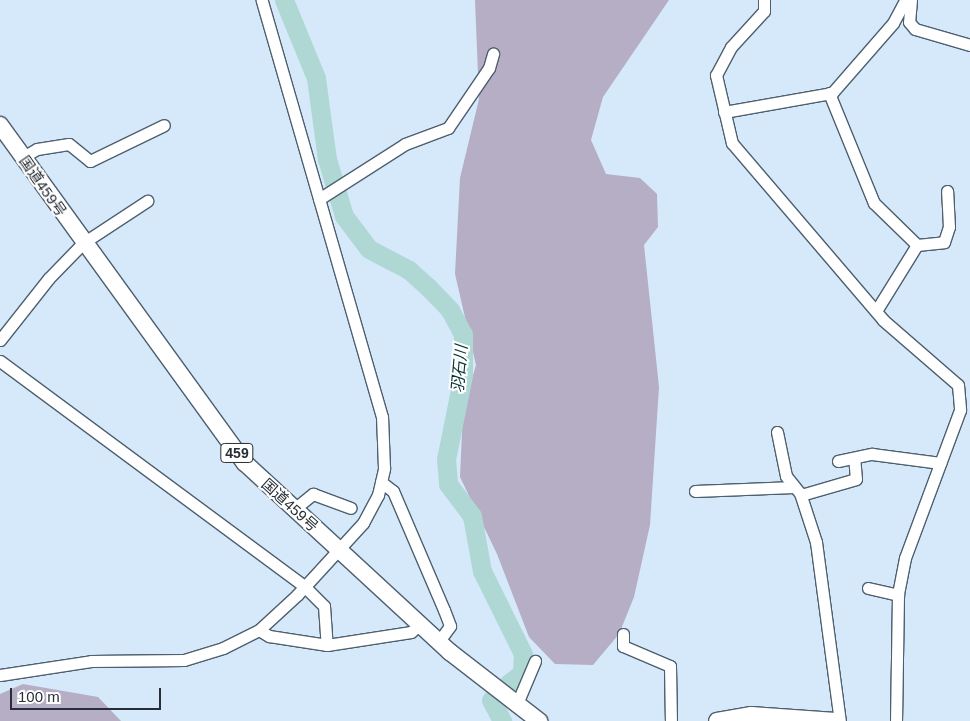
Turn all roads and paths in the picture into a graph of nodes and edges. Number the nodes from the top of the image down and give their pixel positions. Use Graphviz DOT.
graph roads {
  1 [pos="262,0"];
  2 [pos="764,0"];
  3 [pos="905,0"];
  4 [pos="911,0"];
  5 [pos="970,45"];
  6 [pos="494,54"];
  7 [pos="829,94"];
  8 [pos="724,112"];
  9 [pos="0,125"];
  10 [pos="164,125"];
  11 [pos="23,157"];
  12 [pos="947,191"];
  13 [pos="319,199"];
  14 [pos="147,201"];
  15 [pos="83,243"];
  16 [pos="917,245"];
  17 [pos="876,311"];
  18 [pos="0,340"];
  19 [pos="0,360"];
  20 [pos="965,410"];
  21 [pos="777,432"];
  22 [pos="854,458"];
  23 [pos="838,461"];
  24 [pos="940,463"];
  25 [pos="381,482"];
  26 [pos="695,490"];
  27 [pos="797,491"];
  28 [pos="351,508"];
  29 [pos="294,510"];
  30 [pos="341,550"];
  31 [pos="305,587"];
  32 [pos="868,588"];
  33 [pos="898,595"];
  34 [pos="420,624"];
  35 [pos="259,630"];
  36 [pos="623,634"];
  37 [pos="439,641"];
  38 [pos="327,645"];
  39 [pos="535,661"];
  40 [pos="0,675"];
  41 [pos="516,706"];
  42 [pos="538,721"];
  43 [pos="671,721"];
  44 [pos="717,721"];
  45 [pos="836,721"];
  46 [pos="840,721"];
  47 [pos="896,721"];
  1 -- 13 [label="street"];
  2 -- 8 [label="street"];
  3 -- 7 [label="street"];
  4 -- 5 [label="street"];
  6 -- 13 [label="street"];
  7 -- 8 [label="street"];
  7 -- 16 [label="street"];
  8 -- 17 [label="street"];
  9 -- 11 [label="highway, 国道459号 / 459"];
  10 -- 11 [label="street"];
  11 -- 15 [label="highway, 国道459号 / 459"];
  12 -- 16 [label="street"];
  13 -- 25 [label="street"];
  14 -- 15 [label="street"];
  15 -- 18 [label="street"];
  15 -- 29 [label="highway, 国道459号 / 459"];
  16 -- 17 [label="street"];
  17 -- 20 [label="street"];
  19 -- 31 [label="street"];
  20 -- 24 [label="street"];
  21 -- 27 [label="street"];
  22 -- 23 [label="street"];
  22 -- 24 [label="street"];
  22 -- 27 [label="street"];
  24 -- 33 [label="street"];
  25 -- 30 [label="street"];
  25 -- 37 [label="street"];
  26 -- 27 [label="street"];
  27 -- 46 [label="street"];
  28 -- 29 [label="street"];
  29 -- 30 [label="highway, 国道459号 / 459"];
  30 -- 31 [label="street"];
  30 -- 34 [label="highway, 国道459号 / 459"];
  31 -- 35 [label="street"];
  31 -- 38 [label="street"];
  32 -- 33 [label="street"];
  33 -- 47 [label="street"];
  34 -- 37 [label="highway, 国道459号 / 459"];
  34 -- 38 [label="street"];
  35 -- 38 [label="street"];
  35 -- 40 [label="street"];
  36 -- 43 [label="street"];
  37 -- 41 [label="highway, 国道459号 / 459"];
  39 -- 41 [label="street"];
  41 -- 42 [label="highway, 国道459号 / 459"];
  44 -- 45 [label="highway"];
}
